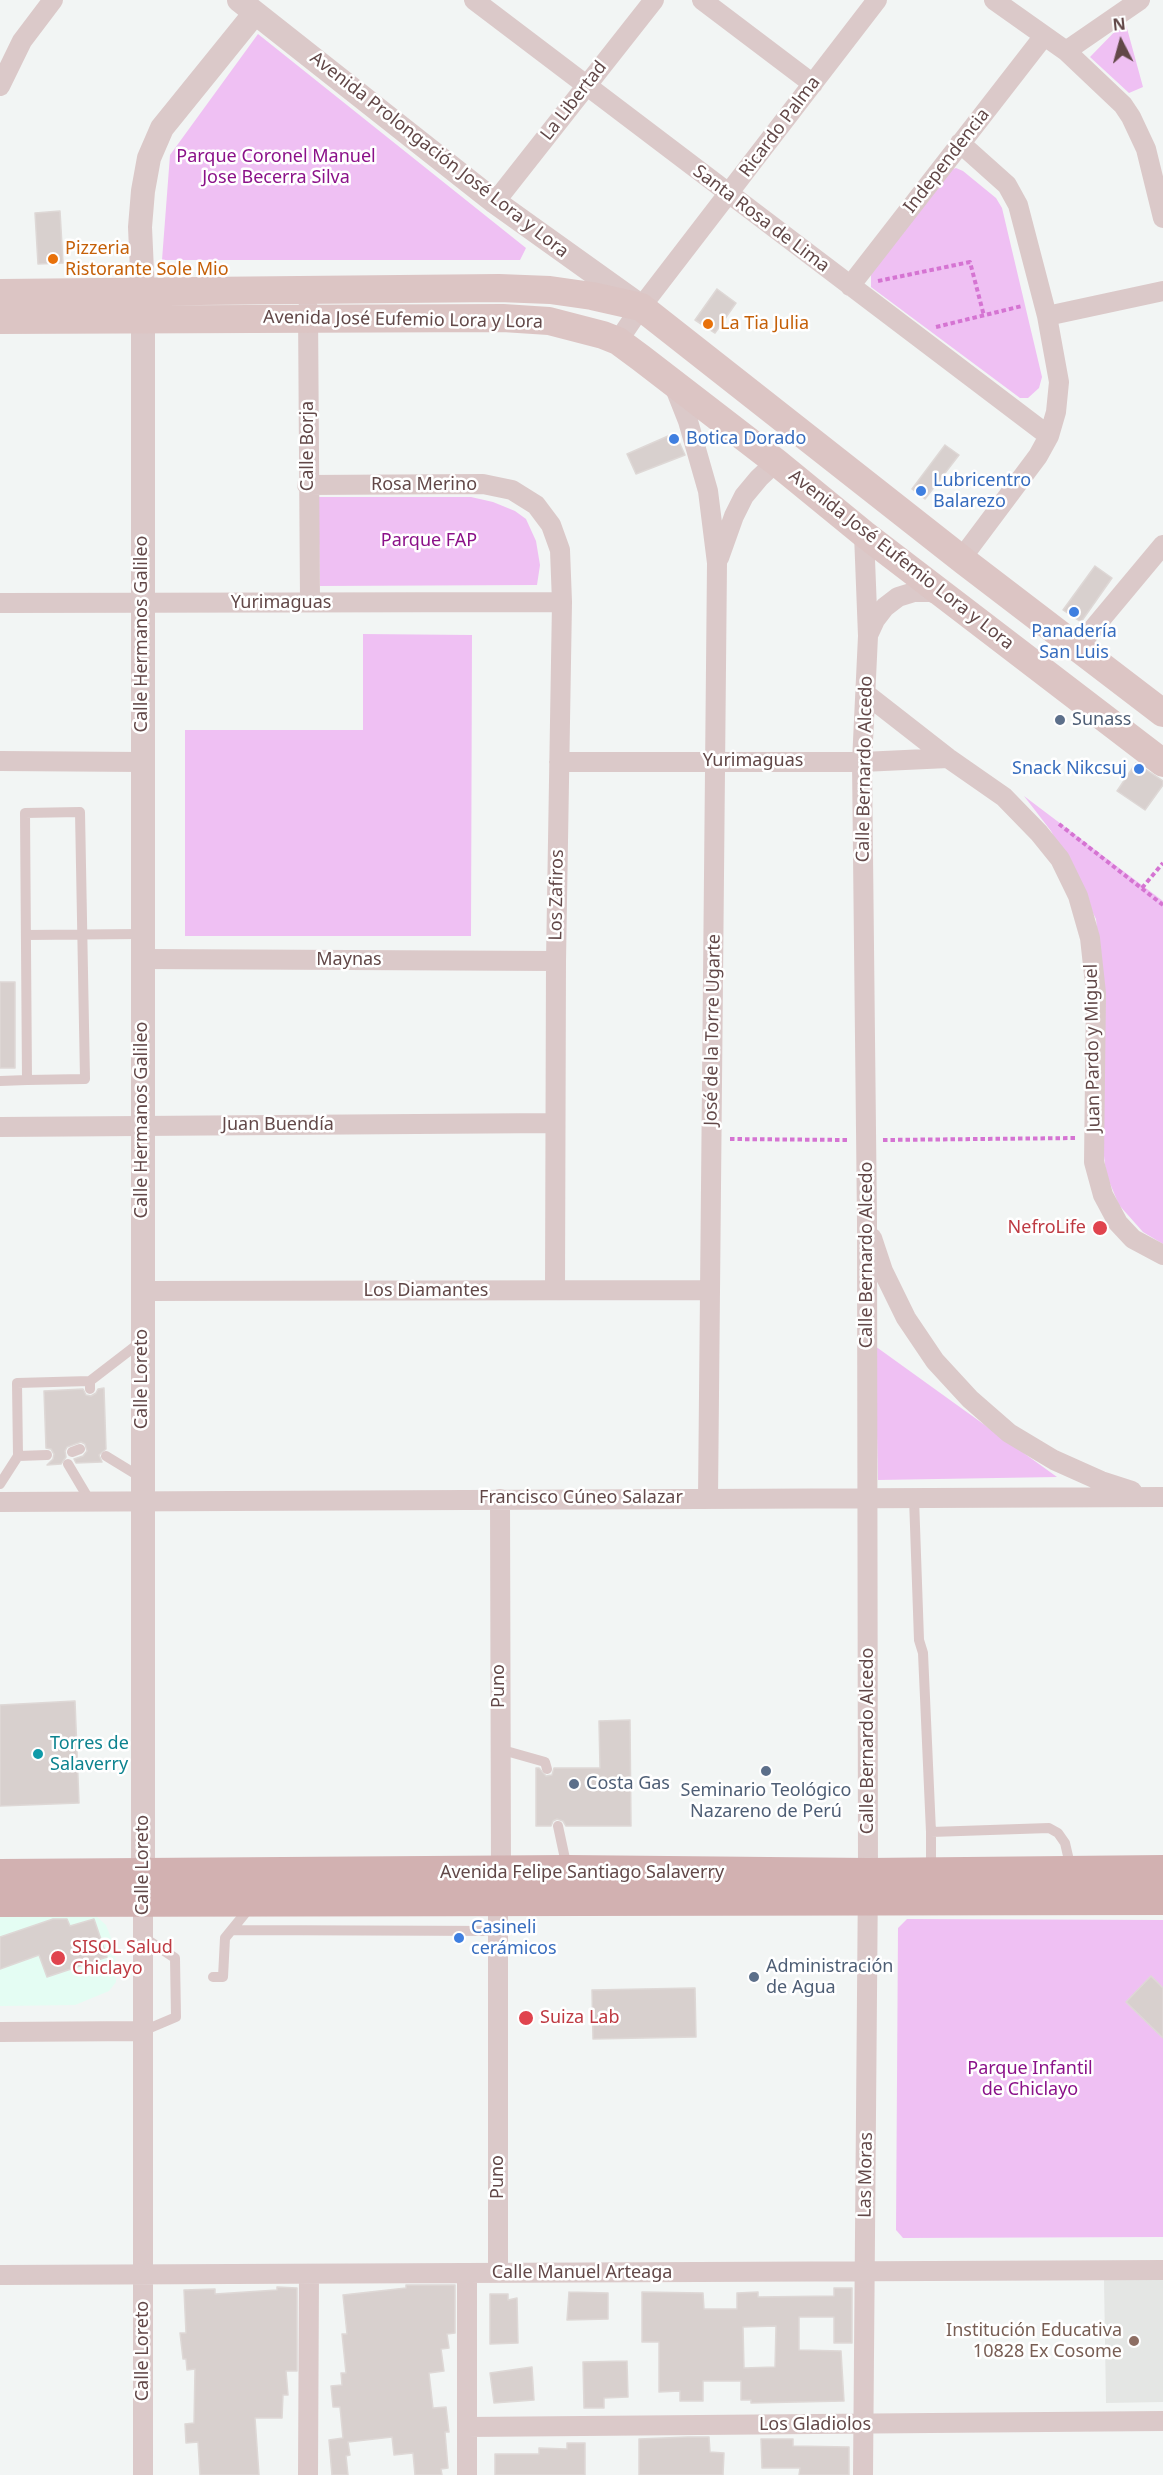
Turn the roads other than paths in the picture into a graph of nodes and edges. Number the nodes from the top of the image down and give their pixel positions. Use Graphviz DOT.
graph roads {
  1 [pos="53,0"];
  2 [pos="474,0"];
  3 [pos="654,0"];
  4 [pos="702,0"];
  5 [pos="877,0"];
  6 [pos="994,0"];
  7 [pos="1140,0"];
  8 [pos="247,6"];
  9 [pos="1044,36"];
  10 [pos="1066,51"];
  11 [pos="813,84"];
  12 [pos="0,86"];
  13 [pos="586,86"];
  14 [pos="960,144"];
  15 [pos="729,194"];
  16 [pos="495,202"];
  17 [pos="1161,206"];
  18 [pos="850,286"];
  19 [pos="308,290"];
  20 [pos="1163,291"];
  21 [pos="0,293"];
  22 [pos="143,306"];
  23 [pos="641,307"];
  24 [pos="1047,316"];
  25 [pos="308,318"];
  26 [pos="0,320"];
  27 [pos="618,341"];
  28 [pos="673,383"];
  29 [pos="1049,436"];
  30 [pos="776,462"];
  31 [pos="307,485"];
  32 [pos="536,505"];
  33 [pos="864,534"];
  34 [pos="1163,545"];
  35 [pos="961,559"];
  36 [pos="717,563"];
  37 [pos="946,597"];
  38 [pos="309,602"];
  39 [pos="562,602"];
  40 [pos="0,603"];
  41 [pos="142,603"];
  42 [pos="868,636"];
  43 [pos="1077,648"];
  44 [pos="866,693"];
  45 [pos="1163,713"];
  46 [pos="948,758"];
  47 [pos="0,761"];
  48 [pos="715,761"];
  49 [pos="142,762"];
  50 [pos="559,762"];
  51 [pos="862,762"];
  52 [pos="1163,763"];
  53 [pos="142,934"];
  54 [pos="26,935"];
  55 [pos="82,935"];
  56 [pos="142,959"];
  57 [pos="556,961"];
  58 [pos="27,1080"];
  59 [pos="0,1081"];
  60 [pos="555,1123"];
  61 [pos="142,1126"];
  62 [pos="0,1127"];
  63 [pos="867,1222"];
  64 [pos="1163,1255"];
  65 [pos="555,1290"];
  66 [pos="710,1290"];
  67 [pos="142,1291"];
  68 [pos="142,1341"];
  69 [pos="47,1455"];
  70 [pos="18,1456"];
  71 [pos="106,1456"];
  72 [pos="68,1464"];
  73 [pos="0,1484"];
  74 [pos="143,1489"];
  75 [pos="1157,1497"];
  76 [pos="708,1498"];
  77 [pos="867,1498"];
  78 [pos="914,1498"];
  79 [pos="500,1499"];
  80 [pos="90,1501"];
  81 [pos="0,1502"];
  82 [pos="499,1749"];
  83 [pos="547,1769"];
  84 [pos="558,1826"];
  85 [pos="931,1832"];
  86 [pos="568,1871"];
  87 [pos="1163,1871"];
  88 [pos="1072,1872"];
  89 [pos="931,1874"];
  90 [pos="0,1875"];
  91 [pos="143,1887"];
  92 [pos="868,1888"];
  93 [pos="1163,1899"];
  94 [pos="0,1901"];
  95 [pos="255,1901"];
  96 [pos="499,1902"];
  97 [pos="344,1915"];
  98 [pos="233,1930"];
  99 [pos="143,1937"];
  100 [pos="213,1977"];
  101 [pos="143,2031"];
  102 [pos="0,2032"];
  103 [pos="1163,2270"];
  104 [pos="865,2271"];
  105 [pos="467,2273"];
  106 [pos="498,2273"];
  107 [pos="143,2274"];
  108 [pos="309,2274"];
  109 [pos="0,2275"];
  110 [pos="1163,2421"];
  111 [pos="863,2425"];
  112 [pos="467,2427"];
  113 [pos="143,2475"];
  114 [pos="308,2475"];
  115 [pos="467,2475"];
  116 [pos="863,2475"];
  1 -- 12 [label="street"];
  2 -- 13 [label="street, Santa Rosa de Lima"];
  3 -- 13 [label="street, La Libertad"];
  4 -- 11 [label="street"];
  5 -- 11 [label="street, Ricardo Palma"];
  6 -- 9 [label="street"];
  7 -- 10 [label="street"];
  8 -- 16 [label="street, Avenida Prolongación José Lora y Lora"];
  8 -- 22 [label="street, Calle Hermanos Galileo"];
  9 -- 10 [label="street"];
  9 -- 14 [label="street, Independencia"];
  10 -- 17 [label="street"];
  11 -- 15 [label="street, Ricardo Palma"];
  13 -- 15 [label="street, Santa Rosa de Lima"];
  13 -- 16 [label="street, La Libertad"];
  14 -- 18 [label="street, Independencia"];
  14 -- 24 [label="street"];
  15 -- 18 [label="street, Santa Rosa de Lima"];
  15 -- 23 [label="street, Ricardo Palma"];
  16 -- 23 [label="street, Avenida Prolongación José Lora y Lora"];
  18 -- 29 [label="street, Santa Rosa de Lima"];
  19 -- 22 [label="main road, Avenida José Eufemio Lora y Lora"];
  19 -- 23 [label="main road, Avenida José Eufemio Lora y Lora"];
  19 -- 25 [label="street, Calle Borja"];
  20 -- 24 [label="street"];
  21 -- 22 [label="main road, Avenida José Eufemio Lora y Lora"];
  22 -- 25 [label="main road, Avenida José Eufemio Lora y Lora"];
  22 -- 26 [label="main road, Avenida José Eufemio Lora y Lora"];
  22 -- 41 [label="street, Calle Hermanos Galileo"];
  23 -- 27 [label="street, Ricardo Palma"];
  23 -- 35 [label="main road, Avenida José Eufemio Lora y Lora"];
  24 -- 29 [label="street"];
  25 -- 27 [label="main road, Avenida José Eufemio Lora y Lora"];
  25 -- 31 [label="street, Calle Borja"];
  27 -- 28 [label="main road, Avenida José Eufemio Lora y Lora"];
  28 -- 30 [label="main road, Avenida José Eufemio Lora y Lora"];
  28 -- 36 [label="street, José de la Torre Ugarte"];
  29 -- 35 [label="street"];
  30 -- 33 [label="main road, Avenida José Eufemio Lora y Lora"];
  30 -- 36 [label="street, José de la Torre Ugarte"];
  31 -- 32 [label="street, Rosa Merino"];
  31 -- 38 [label="street, Calle Borja"];
  32 -- 39 [label="street, Los Zafiros"];
  33 -- 37 [label="main road, Avenida José Eufemio Lora y Lora"];
  33 -- 42 [label="street, Calle Bernardo Alcedo"];
  34 -- 43 [label="street"];
  35 -- 43 [label="main road, Avenida José Eufemio Lora y Lora"];
  36 -- 48 [label="street, José de la Torre Ugarte"];
  37 -- 42 [label="street, Calle Bernardo Alcedo"];
  37 -- 52 [label="main road, Avenida José Eufemio Lora y Lora"];
  38 -- 39 [label="street, Yurimaguas"];
  38 -- 41 [label="street, Yurimaguas"];
  39 -- 50 [label="street, Los Zafiros"];
  40 -- 41 [label="street, Yurimaguas"];
  41 -- 49 [label="street, Calle Hermanos Galileo"];
  42 -- 44 [label="street, Calle Bernardo Alcedo"];
  43 -- 45 [label="main road, Avenida José Eufemio Lora y Lora"];
  44 -- 46 [label="street, Juan Pardo y Miguel"];
  44 -- 51 [label="street, Calle Bernardo Alcedo"];
  46 -- 51 [label="street, Yurimaguas"];
  46 -- 64 [label="street, Juan Pardo y Miguel"];
  47 -- 49 [label="street"];
  48 -- 50 [label="street, Yurimaguas"];
  48 -- 51 [label="street, Yurimaguas"];
  48 -- 66 [label="street, José de la Torre Ugarte"];
  49 -- 53 [label="street, Calle Hermanos Galileo"];
  50 -- 57 [label="street, Los Zafiros"];
  51 -- 63 [label="street, Calle Bernardo Alcedo"];
  53 -- 55 [label="lane"];
  53 -- 56 [label="street, Calle Hermanos Galileo"];
  54 -- 55 [label="lane"];
  54 -- 55 [label="lane"];
  54 -- 58 [label="lane"];
  55 -- 58 [label="lane"];
  56 -- 57 [label="street, Maynas"];
  56 -- 61 [label="street, Calle Hermanos Galileo"];
  57 -- 60 [label="street, Los Zafiros"];
  58 -- 59 [label="lane"];
  60 -- 61 [label="street, Juan Buendía"];
  60 -- 65 [label="street, Los Zafiros"];
  61 -- 62 [label="street, Juan Buendía"];
  61 -- 67 [label="street, Calle Hermanos Galileo"];
  63 -- 75 [label="street"];
  63 -- 77 [label="street, Calle Bernardo Alcedo"];
  65 -- 66 [label="street, Los Diamantes"];
  65 -- 67 [label="street, Los Diamantes"];
  66 -- 76 [label="street, José de la Torre Ugarte"];
  67 -- 68 [label="street, Calle Loreto"];
  68 -- 70 [label="lane"];
  68 -- 74 [label="street, Calle Loreto"];
  69 -- 70 [label="lane"];
  70 -- 73 [label="lane"];
  71 -- 74 [label="lane"];
  72 -- 80 [label="lane"];
  74 -- 79 [label="street, Francisco Cúneo Salazar"];
  74 -- 80 [label="street, Francisco Cúneo Salazar"];
  74 -- 91 [label="street, Calle Loreto"];
  75 -- 78 [label="street, Francisco Cúneo Salazar"];
  76 -- 77 [label="street, Francisco Cúneo Salazar"];
  76 -- 79 [label="street, Francisco Cúneo Salazar"];
  77 -- 78 [label="street, Francisco Cúneo Salazar"];
  77 -- 92 [label="street, Calle Bernardo Alcedo"];
  78 -- 85 [label="lane"];
  79 -- 82 [label="street, Puno"];
  80 -- 81 [label="street, Francisco Cúneo Salazar"];
  82 -- 83 [label="lane"];
  82 -- 96 [label="street, Puno"];
  84 -- 86 [label="lane"];
  85 -- 88 [label="lane"];
  85 -- 89 [label="lane"];
  86 -- 92 [label="main road, Avenida Felipe Santiago Salaverry"];
  86 -- 96 [label="main road, Avenida Felipe Santiago Salaverry"];
  87 -- 88 [label="main road, Avenida Felipe Santiago Salaverry"];
  88 -- 89 [label="main road, Avenida Felipe Santiago Salaverry"];
  89 -- 92 [label="main road, Avenida Felipe Santiago Salaverry"];
  90 -- 91 [label="main road, Avenida Felipe Santiago Salaverry"];
  91 -- 94 [label="main road, Avenida Felipe Santiago Salaverry"];
  91 -- 95 [label="main road, Avenida Felipe Santiago Salaverry"];
  91 -- 96 [label="main road, Avenida Felipe Santiago Salaverry"];
  91 -- 99 [label="street, Calle Loreto"];
  92 -- 93 [label="main road, Avenida Felipe Santiago Salaverry"];
  92 -- 96 [label="main road, Avenida Felipe Santiago Salaverry"];
  92 -- 104 [label="street, Las Moras"];
  95 -- 97 [label="main road, Avenida Felipe Santiago Salaverry"];
  95 -- 98 [label="lane"];
  96 -- 97 [label="main road, Avenida Felipe Santiago Salaverry"];
  96 -- 106 [label="street, Puno"];
  97 -- 98 [label="lane"];
  98 -- 100 [label="lane"];
  99 -- 101 [label="street, Calle Loreto"];
  99 -- 101 [label="lane"];
  101 -- 102 [label="street"];
  101 -- 107 [label="street, Calle Loreto"];
  103 -- 104 [label="street, Calle Manuel Arteaga"];
  104 -- 106 [label="street, Calle Manuel Arteaga"];
  104 -- 111 [label="street, Las Moras"];
  105 -- 106 [label="street, Calle Manuel Arteaga"];
  105 -- 108 [label="street, Calle Manuel Arteaga"];
  105 -- 112 [label="street"];
  107 -- 108 [label="street, Calle Manuel Arteaga"];
  107 -- 109 [label="street, Calle Manuel Arteaga"];
  107 -- 113 [label="street, Calle Loreto"];
  108 -- 114 [label="street"];
  110 -- 111 [label="street, Los Gladiolos"];
  111 -- 112 [label="street, Los Gladiolos"];
  111 -- 116 [label="street, Las Moras"];
  112 -- 115 [label="street"];
}
